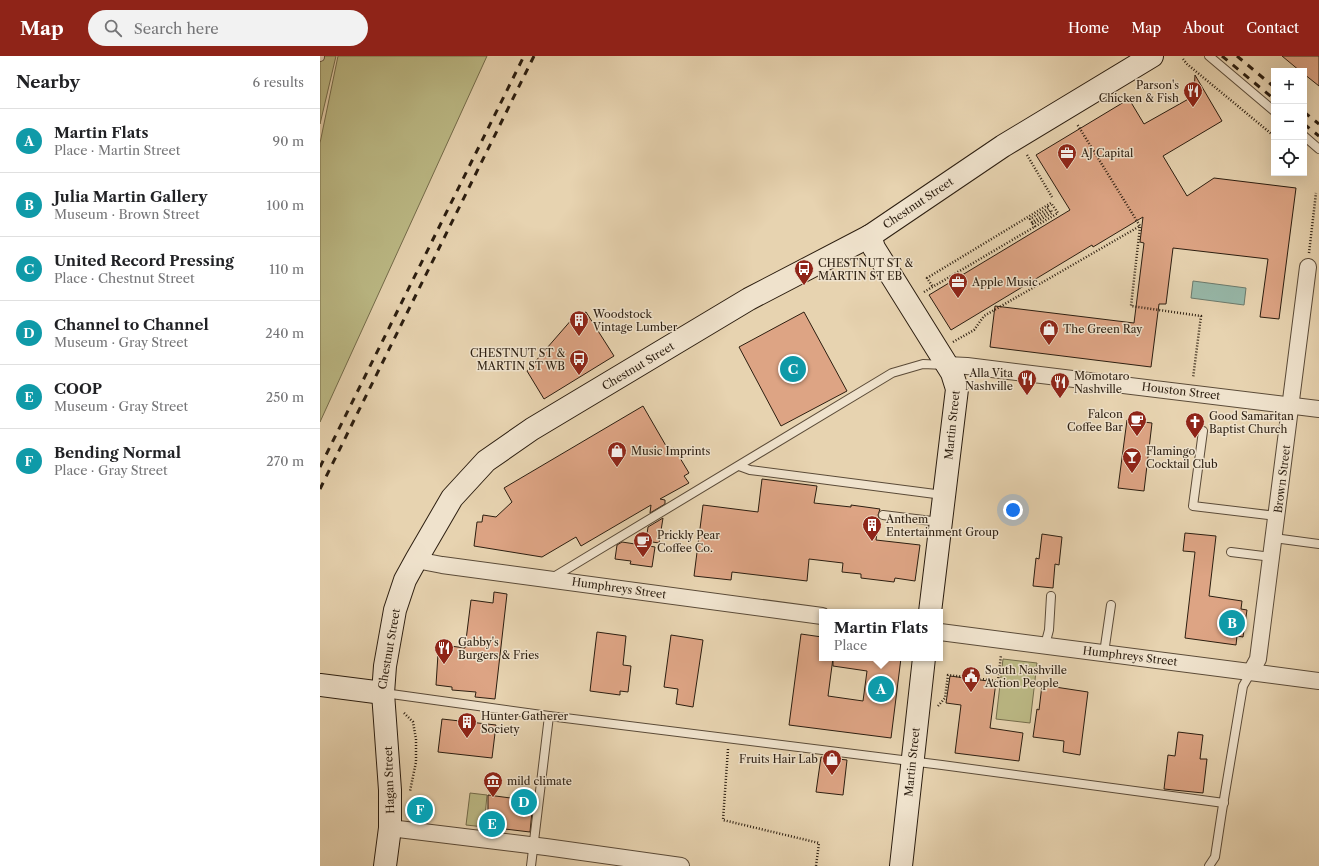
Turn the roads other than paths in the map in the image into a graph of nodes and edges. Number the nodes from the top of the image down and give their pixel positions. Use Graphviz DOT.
graph roads {
  1 [pos="1152,56"];
  2 [pos="1208,56"];
  3 [pos="1271,108"];
  4 [pos="1307,139"];
  5 [pos="1319,149"];
  6 [pos="870,236"];
  7 [pos="1308,267"];
  8 [pos="947,365"];
  9 [pos="1291,405"];
  10 [pos="1319,409"];
  11 [pos="1203,431"];
  12 [pos="739,466"];
  13 [pos="944,495"];
  14 [pos="884,515"];
  15 [pos="1277,516"];
  16 [pos="941,522"];
  17 [pos="1274,538"];
  18 [pos="1319,544"];
  19 [pos="1231,552"];
  20 [pos="1272,557"];
  21 [pos="416,560"];
  22 [pos="550,579"];
  23 [pos="1051,596"];
  24 [pos="1111,605"];
  25 [pos="930,609"];
  26 [pos="819,616"];
  27 [pos="943,632"];
  28 [pos="1046,645"];
  29 [pos="1104,653"];
  30 [pos="924,661"];
  31 [pos="1251,672"];
  32 [pos="1319,681"];
  33 [pos="320,685"];
  34 [pos="394,695"];
  35 [pos="549,716"];
  36 [pos="912,761"];
  37 [pos="1224,803"];
  38 [pos="390,828"];
  39 [pos="533,845"];
  40 [pos="385,866"];
  41 [pos="531,866"];
  42 [pos="681,866"];
  43 [pos="901,866"];
  44 [pos="1209,866"];
  1 -- 6 [label="street, Chestnut Street"];
  2 -- 3 [label="lane"];
  4 -- 5 [label="lane"];
  6 -- 8 [label="street, Martin Street"];
  6 -- 21 [label="street, Chestnut Street"];
  7 -- 9 [label="street, Brown Street"];
  8 -- 9 [label="street, Houston Street"];
  8 -- 12 [label="lane"];
  8 -- 13 [label="street, Martin Street"];
  9 -- 10 [label="street, Houston Street"];
  9 -- 15 [label="street, Brown Street"];
  11 -- 15 [label="lane"];
  12 -- 13 [label="lane"];
  12 -- 22 [label="lane"];
  13 -- 16 [label="street, Martin Street"];
  14 -- 16 [label="lane"];
  15 -- 17 [label="street, Brown Street"];
  16 -- 25 [label="street, Martin Street"];
  17 -- 18 [label="lane"];
  17 -- 20 [label="street, Brown Street"];
  19 -- 20 [label="lane"];
  20 -- 31 [label="street, Brown Street"];
  21 -- 22 [label="street, Humphreys Street"];
  21 -- 34 [label="street, Chestnut Street"];
  22 -- 26 [label="street, Humphreys Street"];
  23 -- 28 [label="lane"];
  24 -- 29 [label="lane"];
  27 -- 28 [label="street, Humphreys Street"];
  28 -- 29 [label="street, Humphreys Street"];
  29 -- 31 [label="street, Humphreys Street"];
  30 -- 36 [label="street, Martin Street"];
  31 -- 32 [label="street, Humphreys Street"];
  31 -- 37 [label="lane, Brown Street"];
  33 -- 34 [label="street, Chestnut Street"];
  34 -- 35 [label="lane"];
  34 -- 38 [label="street, Hagan Street"];
  35 -- 36 [label="lane"];
  35 -- 39 [label="lane"];
  36 -- 37 [label="lane"];
  36 -- 43 [label="street, Martin Street"];
  37 -- 44 [label="lane"];
  38 -- 39 [label="street"];
  38 -- 40 [label="street, Hagan Street"];
  39 -- 41 [label="lane"];
  39 -- 42 [label="street"];
}
